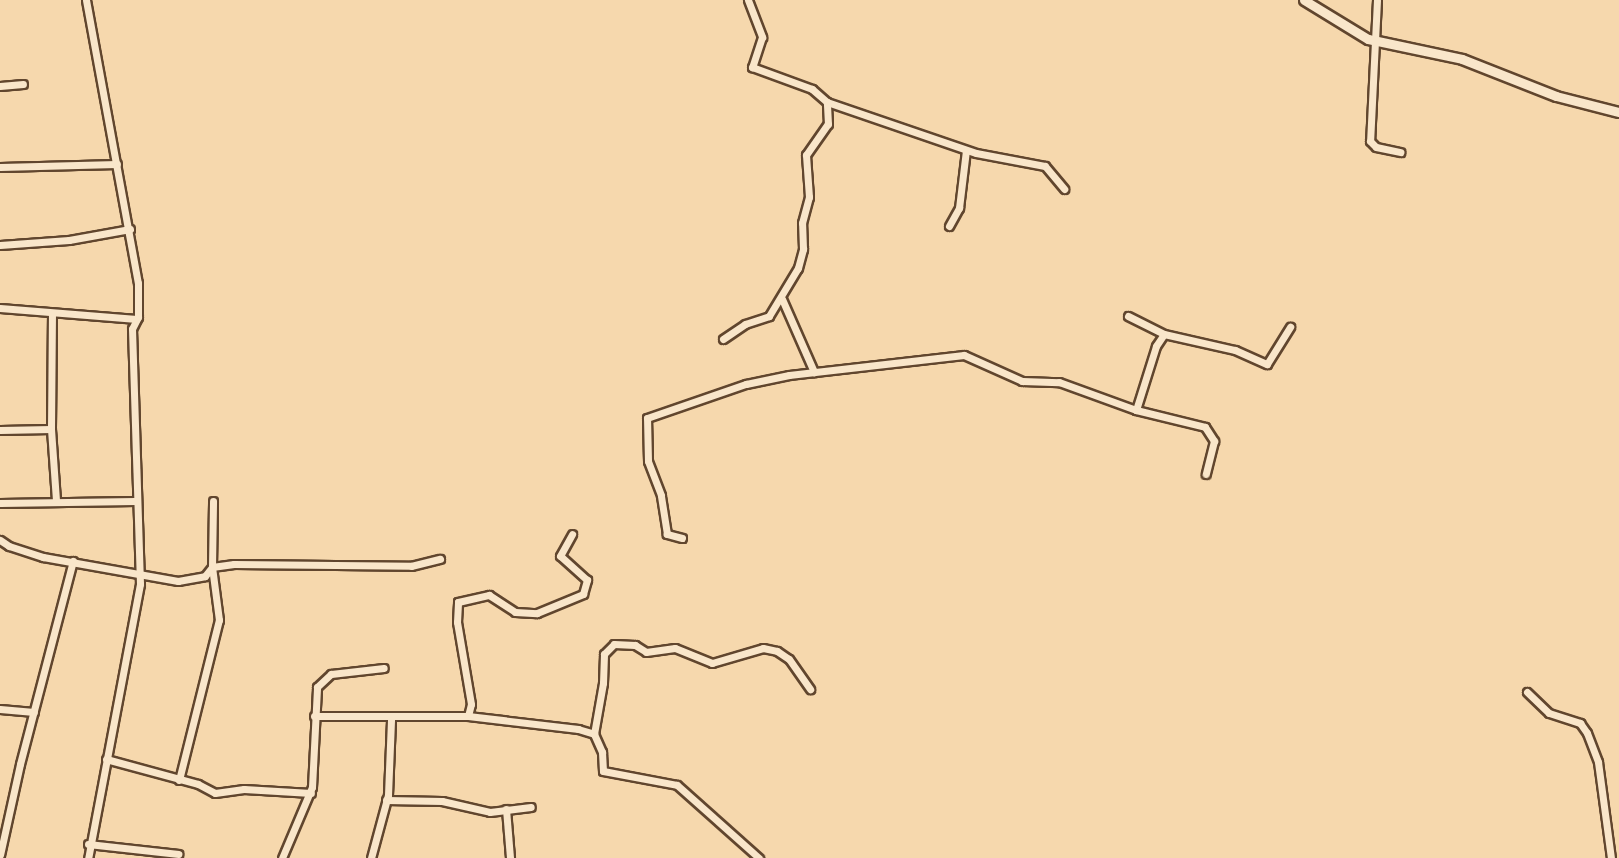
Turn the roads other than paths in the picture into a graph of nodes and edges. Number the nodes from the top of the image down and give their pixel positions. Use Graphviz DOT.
graph roads {
  1 [pos="86,0"];
  2 [pos="748,0"];
  3 [pos="1304,0"];
  4 [pos="1377,0"];
  5 [pos="1377,42"];
  6 [pos="23,84"];
  7 [pos="0,86"];
  8 [pos="827,102"];
  9 [pos="1619,112"];
  10 [pos="966,150"];
  11 [pos="1400,152"];
  12 [pos="117,164"];
  13 [pos="0,167"];
  14 [pos="1064,189"];
  15 [pos="949,226"];
  16 [pos="130,229"];
  17 [pos="0,245"];
  18 [pos="782,299"];
  19 [pos="0,308"];
  20 [pos="52,313"];
  21 [pos="1128,316"];
  22 [pos="137,319"];
  23 [pos="1290,327"];
  24 [pos="1164,334"];
  25 [pos="723,339"];
  26 [pos="814,372"];
  27 [pos="1136,410"];
  28 [pos="51,429"];
  29 [pos="0,430"];
  30 [pos="1206,474"];
  31 [pos="56,500"];
  32 [pos="135,501"];
  33 [pos="213,501"];
  34 [pos="0,503"];
  35 [pos="572,534"];
  36 [pos="682,538"];
  37 [pos="0,540"];
  38 [pos="440,559"];
  39 [pos="73,561"];
  40 [pos="212,567"];
  41 [pos="139,575"];
  42 [pos="384,668"];
  43 [pos="810,689"];
  44 [pos="1527,692"];
  45 [pos="0,709"];
  46 [pos="34,712"];
  47 [pos="314,716"];
  48 [pos="468,716"];
  49 [pos="391,719"];
  50 [pos="594,734"];
  51 [pos="106,759"];
  52 [pos="179,780"];
  53 [pos="307,797"];
  54 [pos="386,800"];
  55 [pos="397,802"];
  56 [pos="531,807"];
  57 [pos="506,809"];
  58 [pos="383,813"];
  59 [pos="88,844"];
  60 [pos="178,854"];
  61 [pos="0,855"];
  62 [pos="88,858"];
  63 [pos="282,858"];
  64 [pos="371,858"];
  65 [pos="510,858"];
  66 [pos="759,858"];
  67 [pos="1611,858"];
  1 -- 12 [label="street"];
  2 -- 8 [label="street"];
  3 -- 5 [label="street"];
  4 -- 5 [label="street"];
  5 -- 9 [label="street"];
  5 -- 11 [label="street"];
  6 -- 7 [label="street"];
  8 -- 10 [label="street"];
  8 -- 18 [label="street"];
  10 -- 14 [label="street"];
  10 -- 15 [label="street"];
  12 -- 13 [label="street"];
  12 -- 16 [label="street"];
  16 -- 17 [label="street"];
  16 -- 22 [label="street"];
  18 -- 25 [label="street"];
  18 -- 26 [label="street"];
  19 -- 20 [label="street"];
  20 -- 22 [label="street"];
  20 -- 28 [label="street"];
  21 -- 24 [label="street"];
  22 -- 32 [label="street"];
  23 -- 24 [label="street"];
  24 -- 27 [label="street"];
  26 -- 27 [label="street"];
  26 -- 36 [label="street"];
  27 -- 30 [label="street"];
  28 -- 29 [label="street"];
  28 -- 31 [label="street"];
  31 -- 32 [label="street"];
  31 -- 34 [label="street"];
  32 -- 41 [label="street"];
  33 -- 40 [label="street"];
  35 -- 48 [label="street"];
  37 -- 39 [label="street"];
  38 -- 40 [label="street"];
  39 -- 41 [label="street"];
  39 -- 46 [label="street"];
  40 -- 41 [label="street"];
  40 -- 52 [label="street"];
  41 -- 51 [label="street"];
  42 -- 47 [label="street"];
  43 -- 50 [label="street"];
  44 -- 67 [label="street"];
  45 -- 46 [label="street"];
  46 -- 61 [label="street"];
  47 -- 49 [label="street"];
  47 -- 53 [label="street"];
  48 -- 49 [label="street"];
  48 -- 50 [label="street"];
  49 -- 54 [label="street"];
  50 -- 66 [label="street"];
  51 -- 52 [label="street"];
  51 -- 59 [label="street"];
  52 -- 53 [label="street"];
  53 -- 63 [label="street"];
  54 -- 55 [label="street"];
  54 -- 58 [label="street"];
  55 -- 57 [label="street"];
  55 -- 58 [label="street"];
  56 -- 57 [label="street"];
  57 -- 65 [label="street"];
  58 -- 64 [label="street"];
  59 -- 60 [label="street"];
  59 -- 62 [label="street"];
}
